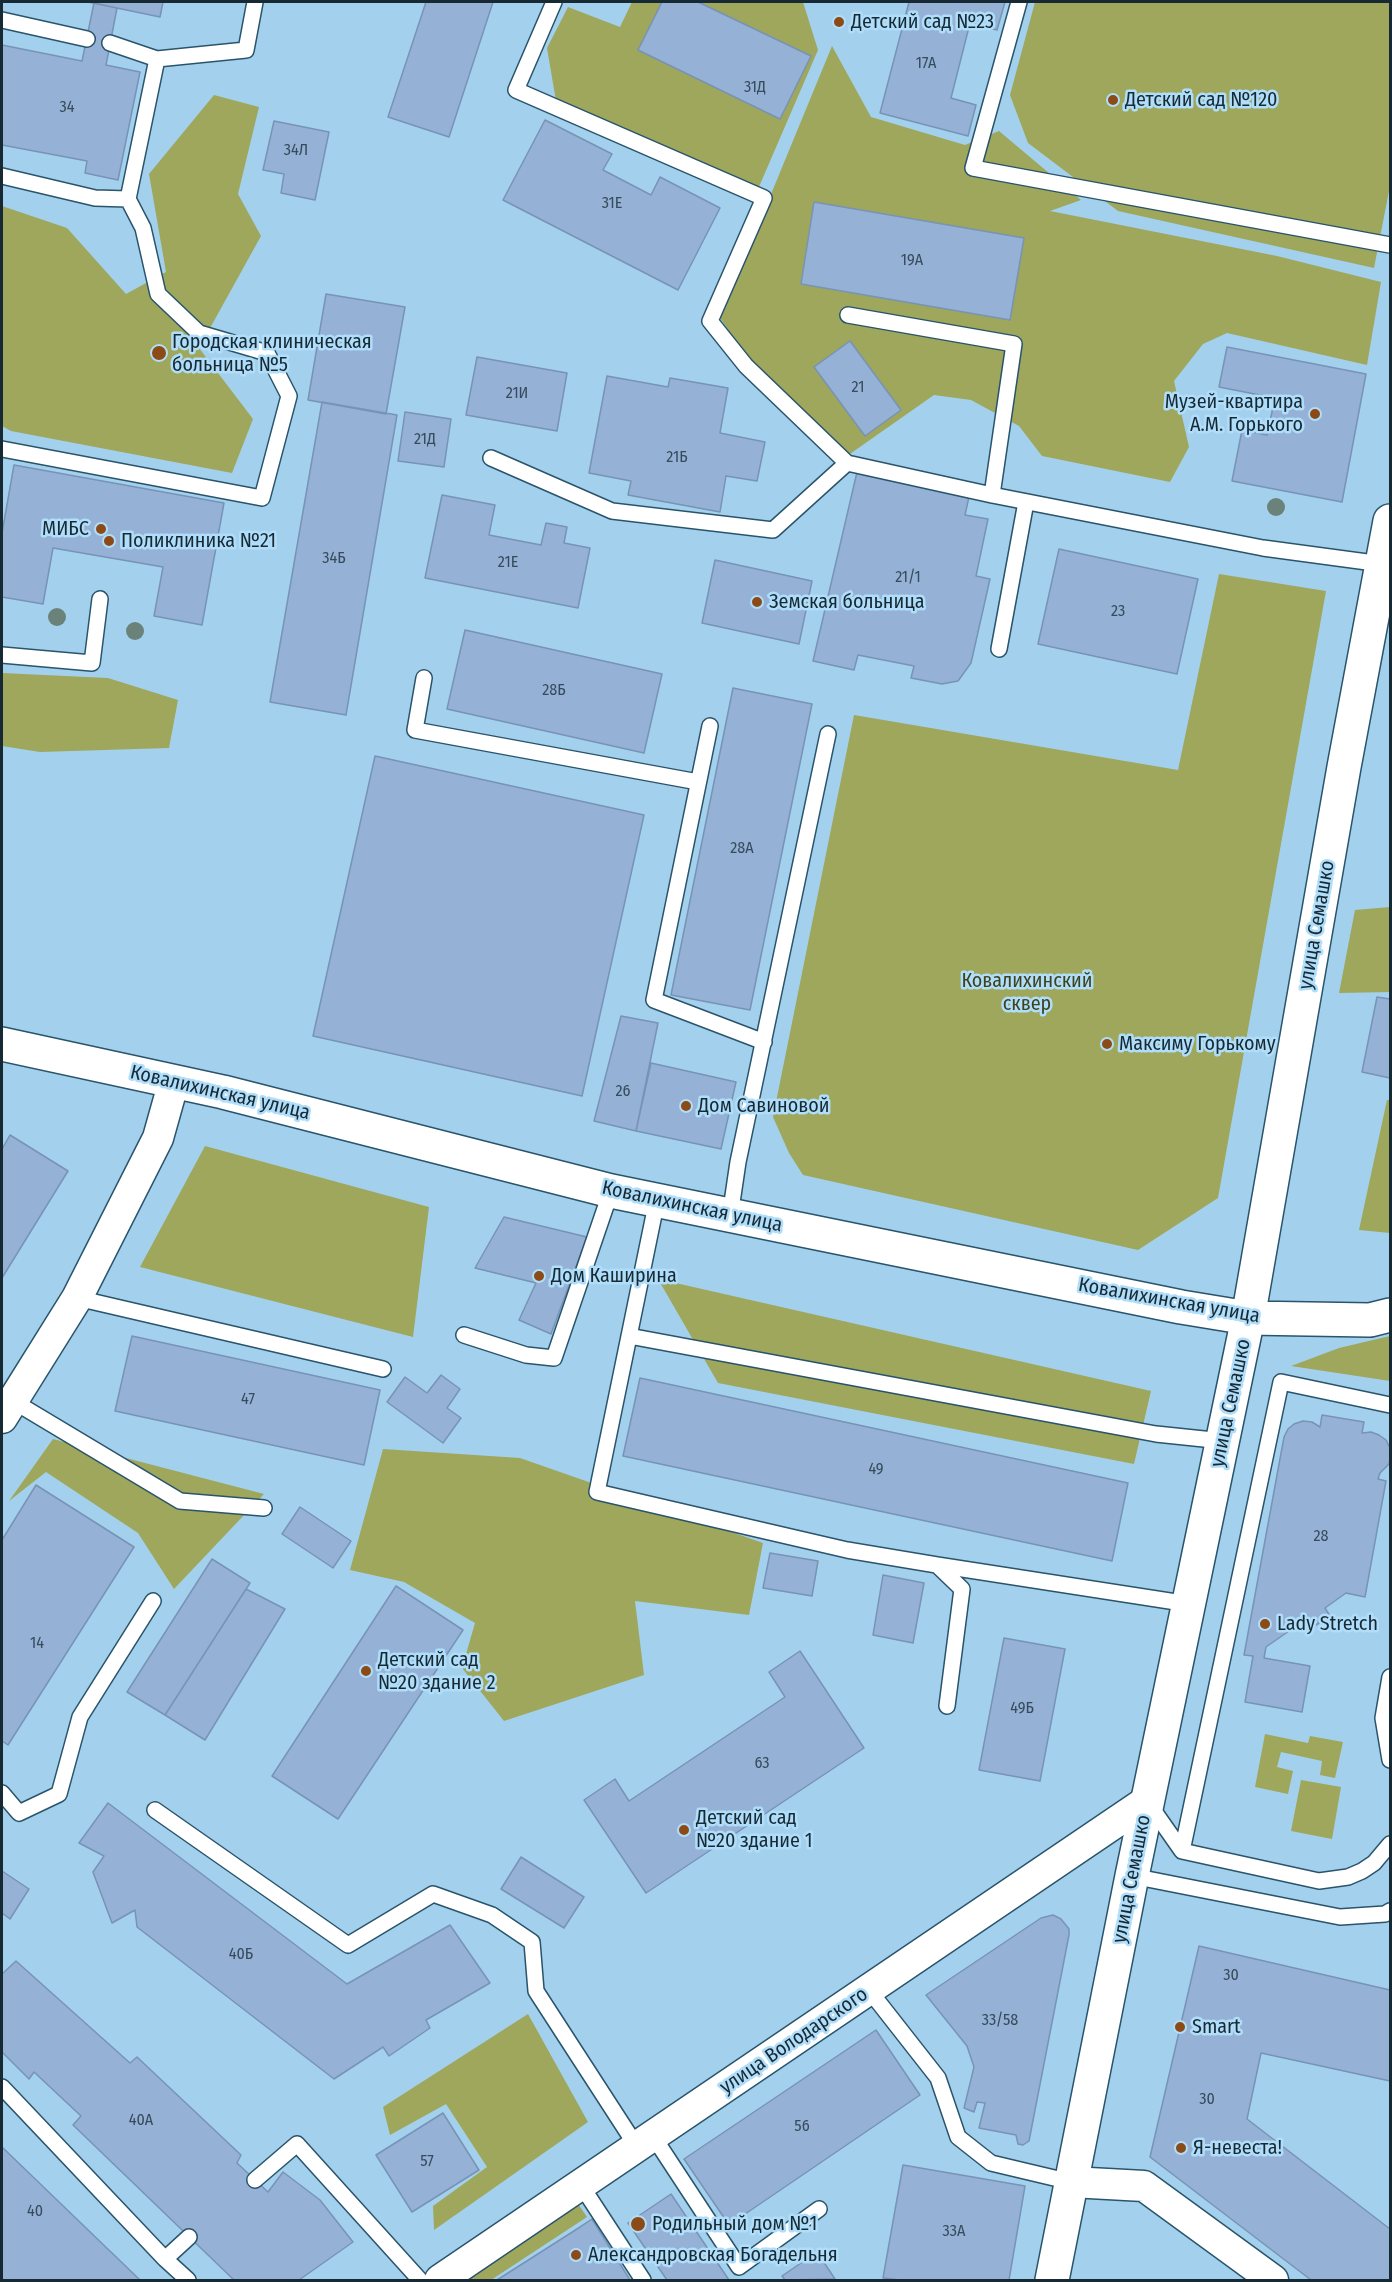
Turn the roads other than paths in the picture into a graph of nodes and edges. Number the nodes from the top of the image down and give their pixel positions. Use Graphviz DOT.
graph roads {
  1 [pos="255,2"];
  2 [pos="554,2"];
  3 [pos="1019,2"];
  4 [pos="2,20"];
  5 [pos="87,39"];
  6 [pos="110,43"];
  7 [pos="157,59"];
  8 [pos="2,176"];
  9 [pos="128,199"];
  10 [pos="1390,245"];
  11 [pos="848,315"];
  12 [pos="2,451"];
  13 [pos="491,458"];
  14 [pos="847,464"];
  15 [pos="992,495"];
  16 [pos="1026,502"];
  17 [pos="1390,521"];
  18 [pos="1382,564"];
  19 [pos="100,599"];
  20 [pos="999,649"];
  21 [pos="2,655"];
  22 [pos="424,678"];
  23 [pos="710,726"];
  24 [pos="828,734"];
  25 [pos="698,782"];
  26 [pos="764,1042"];
  27 [pos="2,1044"];
  28 [pos="174,1081"];
  29 [pos="611,1191"];
  30 [pos="657,1200"];
  31 [pos="730,1216"];
  32 [pos="78,1298"];
  33 [pos="1390,1315"];
  34 [pos="1248,1318"];
  35 [pos="464,1335"];
  36 [pos="629,1336"];
  37 [pos="383,1369"];
  38 [pos="5,1404"];
  39 [pos="1390,1405"];
  40 [pos="1223,1441"];
  41 [pos="264,1508"];
  42 [pos="937,1565"];
  43 [pos="153,1601"];
  44 [pos="1189,1604"];
  45 [pos="1390,1677"];
  46 [pos="947,1706"];
  47 [pos="1390,1760"];
  48 [pos="2,1793"];
  49 [pos="1147,1801"];
  50 [pos="155,1810"];
  51 [pos="1390,1844"];
  52 [pos="1182,1851"];
  53 [pos="1132,1876"];
  54 [pos="1390,1911"];
  55 [pos="869,1990"];
  56 [pos="2,2087"];
  57 [pos="645,2141"];
  58 [pos="255,2180"];
  59 [pos="1071,2182"];
  60 [pos="581,2185"];
  61 [pos="819,2210"];
  62 [pos="189,2237"];
  63 [pos="165,2259"];
  64 [pos="188,2280"];
  65 [pos="420,2280"];
  66 [pos="440,2280"];
  67 [pos="643,2280"];
  68 [pos="1052,2280"];
  69 [pos="1273,2280"];
  1 -- 7 [label="lane"];
  2 -- 14 [label="lane"];
  3 -- 10 [label="lane"];
  4 -- 5 [label="lane"];
  6 -- 7 [label="lane"];
  7 -- 9 [label="lane"];
  8 -- 9 [label="lane"];
  9 -- 12 [label="lane"];
  11 -- 15 [label="lane"];
  13 -- 14 [label="lane"];
  14 -- 15 [label="lane"];
  15 -- 16 [label="lane"];
  16 -- 18 [label="lane"];
  16 -- 20 [label="lane"];
  17 -- 18 [label="street, улица Семашко"];
  18 -- 34 [label="street, улица Семашко"];
  19 -- 21 [label="lane"];
  22 -- 25 [label="lane"];
  23 -- 25 [label="lane"];
  24 -- 26 [label="lane"];
  25 -- 26 [label="lane"];
  26 -- 31 [label="lane"];
  27 -- 28 [label="street, Ковалихинская улица"];
  28 -- 29 [label="street, Ковалихинская улица"];
  28 -- 32 [label="street"];
  29 -- 30 [label="street, Ковалихинская улица"];
  29 -- 35 [label="lane"];
  30 -- 31 [label="street, Ковалихинская улица"];
  30 -- 36 [label="lane"];
  31 -- 34 [label="street, Ковалихинская улица"];
  32 -- 37 [label="lane"];
  32 -- 38 [label="street"];
  33 -- 34 [label="street, Ковалихинская улица"];
  34 -- 40 [label="street, улица Семашко"];
  36 -- 40 [label="lane"];
  36 -- 42 [label="lane"];
  38 -- 41 [label="lane"];
  39 -- 52 [label="lane"];
  40 -- 44 [label="street, улица Семашко"];
  42 -- 44 [label="lane"];
  42 -- 46 [label="lane"];
  43 -- 48 [label="lane"];
  44 -- 49 [label="street, улица Семашко"];
  45 -- 47 [label="lane"];
  49 -- 52 [label="lane"];
  49 -- 53 [label="street, улица Семашко"];
  49 -- 55 [label="street, улица Володарского"];
  50 -- 57 [label="lane"];
  51 -- 52 [label="lane"];
  53 -- 54 [label="lane"];
  53 -- 59 [label="street, улица Семашко"];
  55 -- 57 [label="street, улица Володарского"];
  55 -- 59 [label="lane"];
  56 -- 63 [label="lane"];
  57 -- 60 [label="street, улица Володарского"];
  57 -- 61 [label="lane"];
  58 -- 65 [label="lane"];
  59 -- 68 [label="street, улица Семашко"];
  59 -- 69 [label="street"];
  60 -- 66 [label="street, улица Володарского"];
  60 -- 67 [label="lane"];
  62 -- 63 [label="lane"];
  63 -- 64 [label="lane"];
}
